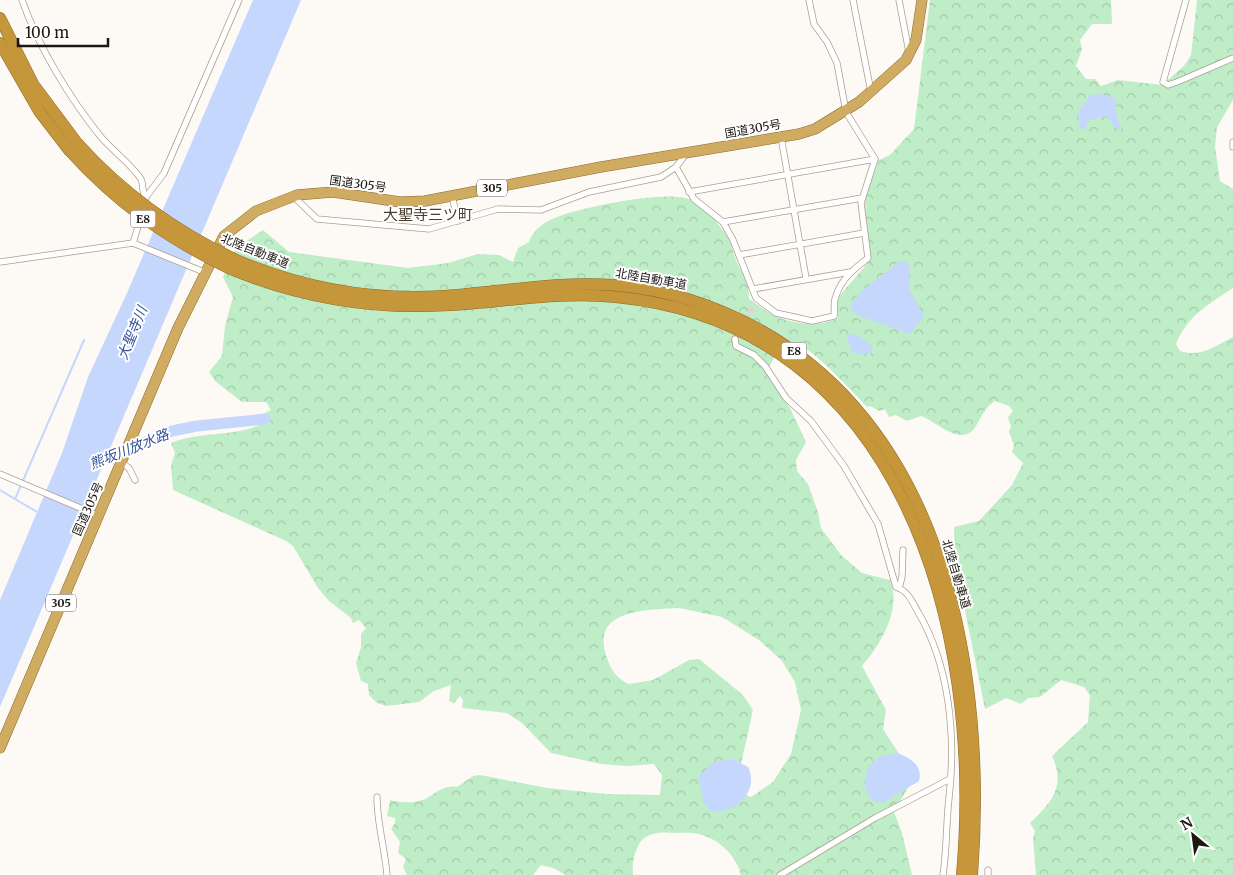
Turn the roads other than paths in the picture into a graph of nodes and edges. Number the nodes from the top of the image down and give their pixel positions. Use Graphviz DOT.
graph roads {
  1 [pos="22,0"];
  2 [pos="239,0"];
  3 [pos="809,0"];
  4 [pos="853,0"];
  5 [pos="899,0"];
  6 [pos="922,0"];
  7 [pos="1186,0"];
  8 [pos="0,18"];
  9 [pos="0,43"];
  10 [pos="909,55"];
  11 [pos="1233,58"];
  12 [pos="871,92"];
  13 [pos="846,112"];
  14 [pos="781,137"];
  15 [pos="1233,142"];
  16 [pos="73,146"];
  17 [pos="1233,146"];
  18 [pos="686,154"];
  19 [pos="875,159"];
  20 [pos="676,166"];
  21 [pos="787,175"];
  22 [pos="689,192"];
  23 [pos="293,196"];
  24 [pos="452,196"];
  25 [pos="146,197"];
  26 [pos="862,198"];
  27 [pos="793,209"];
  28 [pos="458,221"];
  29 [pos="723,222"];
  30 [pos="864,233"];
  31 [pos="134,243"];
  32 [pos="799,244"];
  33 [pos="739,255"];
  34 [pos="0,262"];
  35 [pos="233,265"];
  36 [pos="202,271"];
  37 [pos="850,272"];
  38 [pos="806,278"];
  39 [pos="753,289"];
  40 [pos="734,339"];
  41 [pos="123,461"];
  42 [pos="0,474"];
  43 [pos="135,480"];
  44 [pos="98,516"];
  45 [pos="903,550"];
  46 [pos="899,588"];
  47 [pos="0,748"];
  48 [pos="950,779"];
  49 [pos="377,797"];
  50 [pos="387,875"];
  51 [pos="780,875"];
  52 [pos="943,875"];
  53 [pos="962,875"];
  54 [pos="972,875"];
  1 -- 25 [label="street"];
  2 -- 25 [label="street"];
  3 -- 13 [label="street"];
  4 -- 12 [label="street"];
  5 -- 10 [label="street"];
  6 -- 10 [label="highway, 国道305号 / 305"];
  7 -- 11 [label="street"];
  8 -- 16 [label="highway, 北陸自動車道 / E8"];
  9 -- 16 [label="highway, 北陸自動車道 / E8"];
  10 -- 12 [label="highway, 国道305号 / 305"];
  12 -- 13 [label="highway, 国道305号 / 305"];
  13 -- 14 [label="highway, 国道305号 / 305"];
  13 -- 19 [label="street"];
  14 -- 18 [label="highway, 国道305号 / 305"];
  14 -- 21 [label="street"];
  15 -- 17 [label="street"];
  16 -- 35 [label="highway, 北陸自動車道 / E8, bridge"];
  18 -- 20 [label="street"];
  18 -- 24 [label="highway, 国道305号 / 305"];
  19 -- 21 [label="street"];
  19 -- 26 [label="street"];
  20 -- 22 [label="street"];
  20 -- 28 [label="street"];
  21 -- 22 [label="street"];
  21 -- 27 [label="street"];
  22 -- 29 [label="street"];
  23 -- 24 [label="highway, 国道305号 / 305"];
  23 -- 28 [label="street"];
  23 -- 36 [label="highway, 国道305号 / 305"];
  24 -- 28 [label="street"];
  25 -- 31 [label="street"];
  26 -- 27 [label="street"];
  26 -- 30 [label="street"];
  27 -- 29 [label="street"];
  27 -- 32 [label="street"];
  29 -- 33 [label="street"];
  30 -- 32 [label="street"];
  30 -- 37 [label="street"];
  31 -- 34 [label="street"];
  31 -- 36 [label="street"];
  32 -- 33 [label="street"];
  32 -- 38 [label="street"];
  33 -- 39 [label="street"];
  35 -- 53 [label="highway, 北陸自動車道 / E8"];
  35 -- 54 [label="highway, 北陸自動車道 / E8"];
  36 -- 41 [label="highway, 国道305号 / 305"];
  37 -- 38 [label="street"];
  37 -- 39 [label="street"];
  38 -- 39 [label="street"];
  40 -- 46 [label="street"];
  41 -- 43 [label="street"];
  41 -- 44 [label="highway, 国道305号 / 305"];
  42 -- 44 [label="street"];
  44 -- 47 [label="highway, 国道305号 / 305"];
  45 -- 46 [label="street"];
  46 -- 48 [label="street"];
  48 -- 51 [label="street"];
  48 -- 52 [label="street"];
  49 -- 50 [label="street"];
}
